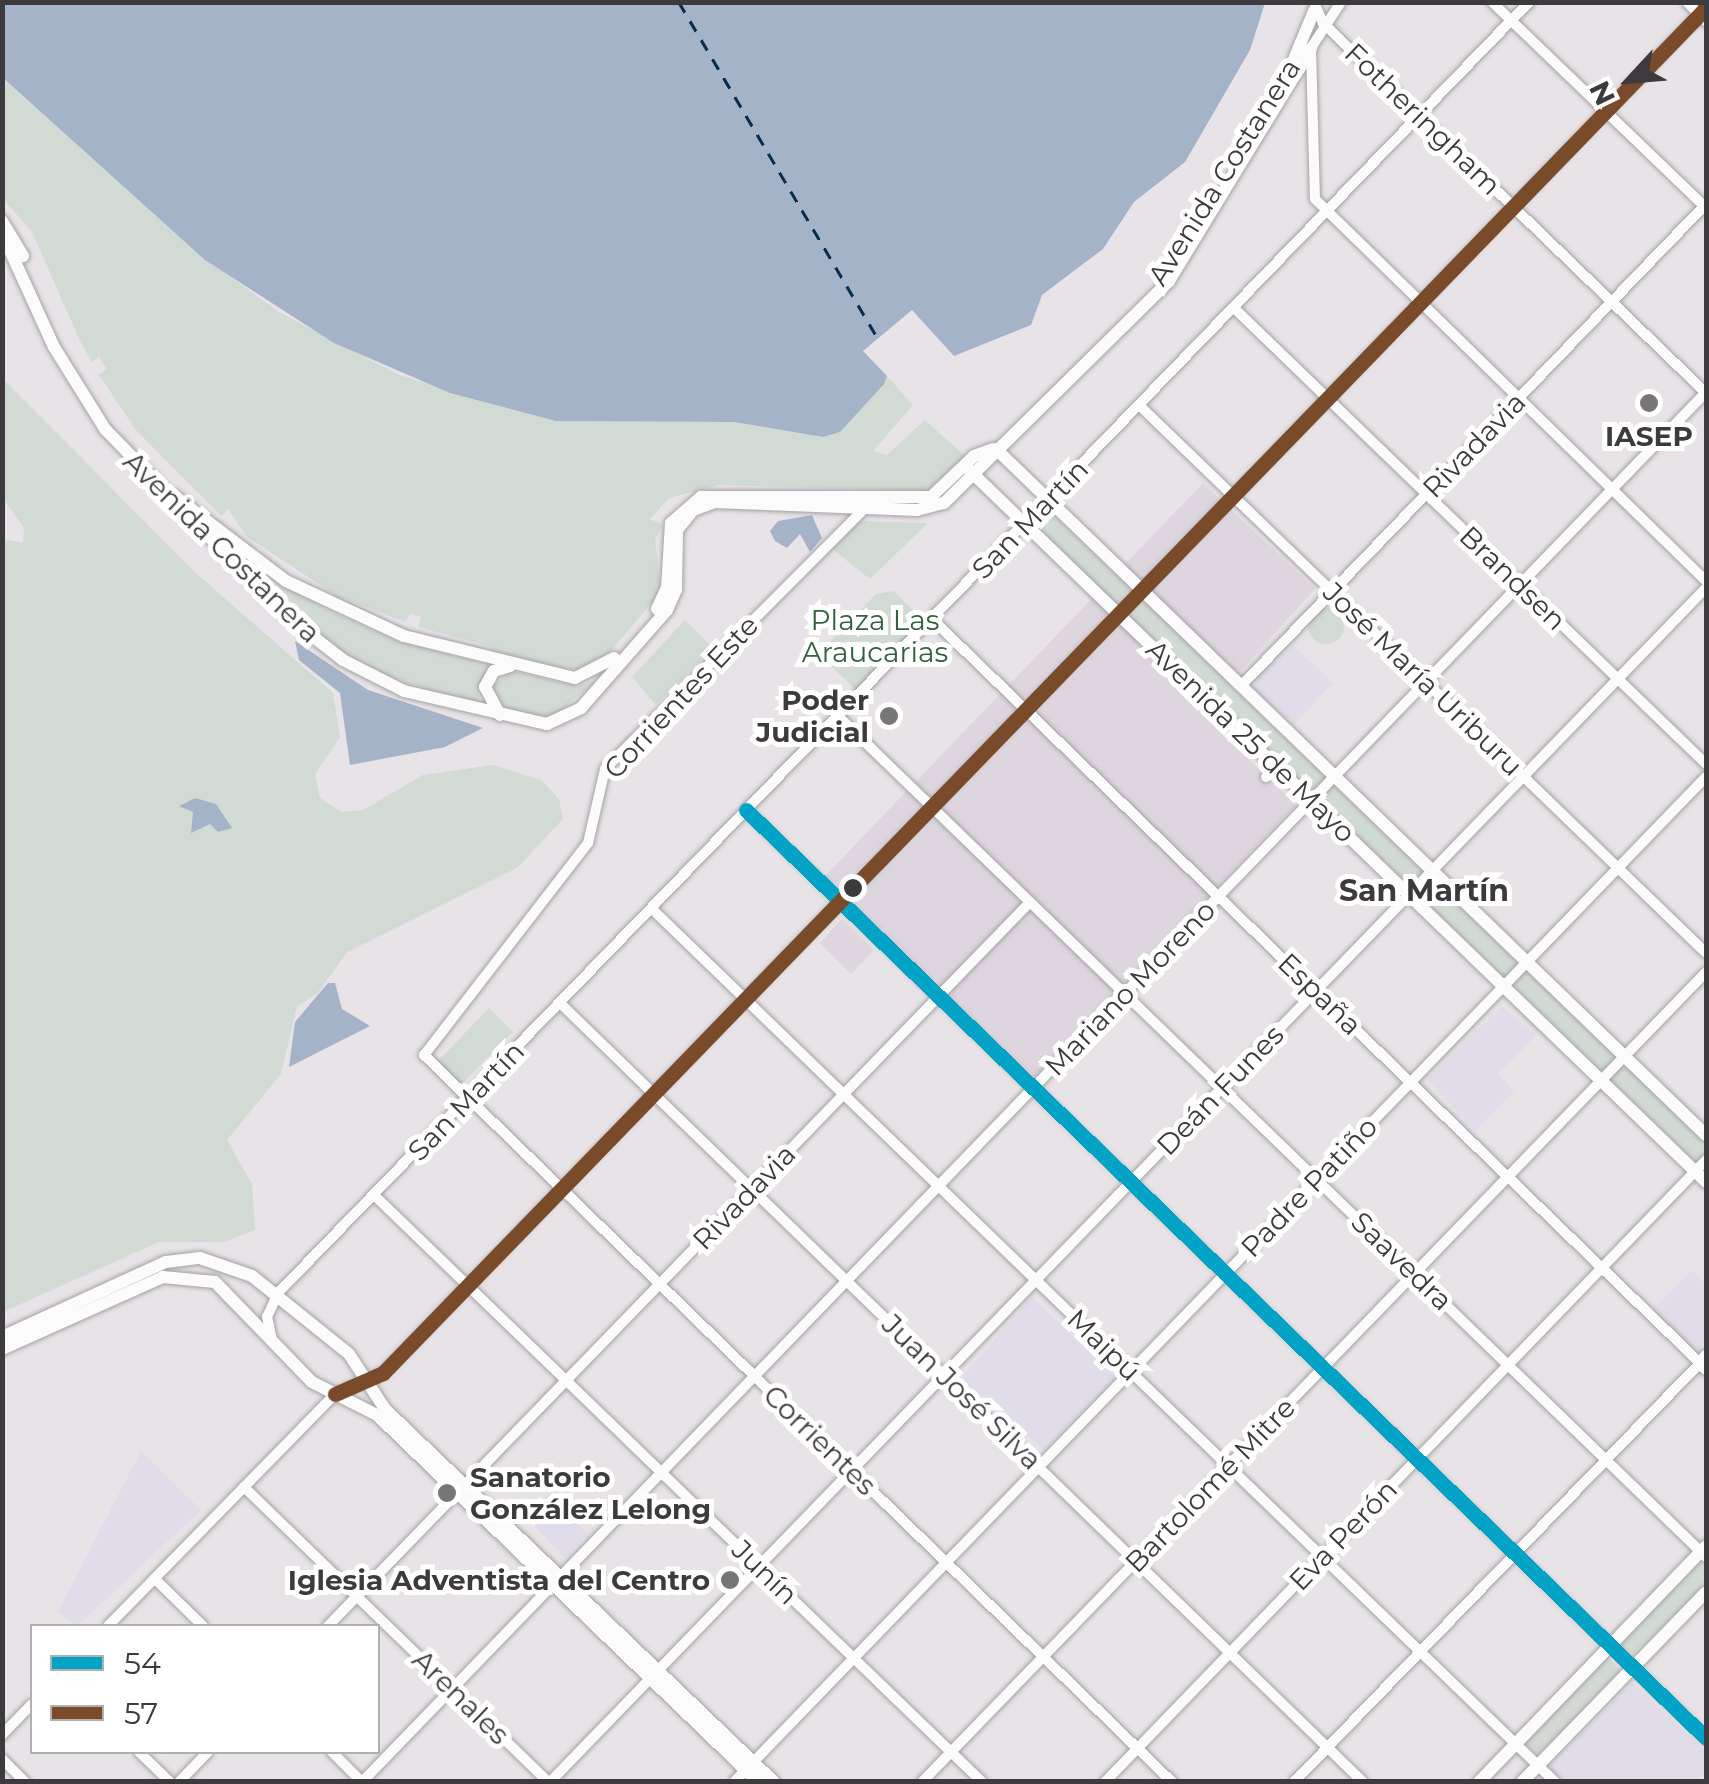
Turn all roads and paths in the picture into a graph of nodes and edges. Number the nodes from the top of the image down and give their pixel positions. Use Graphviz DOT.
graph roads {
  1 [pos="1340,2"];
  2 [pos="1492,2"];
  3 [pos="1529,2"];
  4 [pos="1687,2"];
  5 [pos="1314,7"];
  6 [pos="1704,15"];
  7 [pos="1511,21"];
  8 [pos="1323,23"];
  9 [pos="1312,48"];
  10 [pos="1606,114"];
  11 [pos="1420,116"];
  12 [pos="1514,207"];
  13 [pos="1706,207"];
  14 [pos="1324,212"];
  15 [pos="2,221"];
  16 [pos="2,233"];
  17 [pos="1612,301"];
  18 [pos="36,302"];
  19 [pos="1420,303"];
  20 [pos="1234,308"];
  21 [pos="1706,393"];
  22 [pos="1328,398"];
  23 [pos="1518,400"];
  24 [pos="1140,406"];
  25 [pos="992,448"];
  26 [pos="970,471"];
  27 [pos="1612,491"];
  28 [pos="1426,494"];
  29 [pos="1233,495"];
  30 [pos="1048,500"];
  31 [pos="865,503"];
  32 [pos="1025,524"];
  33 [pos="1520,585"];
  34 [pos="1706,585"];
  35 [pos="1142,591"];
  36 [pos="1332,592"];
  37 [pos="1119,614"];
  38 [pos="932,620"];
  39 [pos="512,665"];
  40 [pos="1618,679"];
  41 [pos="1426,682"];
  42 [pos="1241,686"];
  43 [pos="1026,710"];
  44 [pos="838,716"];
  45 [pos="504,718"];
  46 [pos="1706,764"];
  47 [pos="1276,766"];
  48 [pos="1266,777"];
  49 [pos="1335,777"];
  50 [pos="1524,777"];
  51 [pos="1706,777"];
  52 [pos="1312,801"];
  53 [pos="932,807"];
  54 [pos="746,810"];
  55 [pos="1618,867"];
  56 [pos="1433,871"];
  57 [pos="1410,895"];
  58 [pos="1219,897"];
  59 [pos="842,900"];
  60 [pos="1030,902"];
  61 [pos="652,910"];
  62 [pos="1706,954"];
  63 [pos="1528,962"];
  64 [pos="1706,972"];
  65 [pos="1504,986"];
  66 [pos="1317,991"];
  67 [pos="1125,993"];
  68 [pos="938,996"];
  69 [pos="747,998"];
  70 [pos="560,1003"];
  71 [pos="1625,1056"];
  72 [pos="1410,1081"];
  73 [pos="1602,1081"];
  74 [pos="1034,1087"];
  75 [pos="1222,1087"];
  76 [pos="844,1093"];
  77 [pos="654,1094"];
  78 [pos="466,1101"];
  79 [pos="1706,1135"];
  80 [pos="1706,1160"];
  81 [pos="1695,1171"];
  82 [pos="1509,1176"];
  83 [pos="1317,1178"];
  84 [pos="1131,1182"];
  85 [pos="1706,1182"];
  86 [pos="940,1184"];
  87 [pos="752,1189"];
  88 [pos="562,1190"];
  89 [pos="375,1196"];
  90 [pos="1602,1267"];
  91 [pos="1226,1273"];
  92 [pos="1414,1274"];
  93 [pos="1036,1280"];
  94 [pos="847,1281"];
  95 [pos="469,1285"];
  96 [pos="658,1285"];
  97 [pos="278,1293"];
  98 [pos="297,1309"];
  99 [pos="270,1334"];
  100 [pos="2,1337"];
  101 [pos="2,1350"];
  102 [pos="1704,1363"];
  103 [pos="1508,1364"];
  104 [pos="1323,1368"];
  105 [pos="1130,1371"];
  106 [pos="753,1376"];
  107 [pos="944,1376"];
  108 [pos="568,1380"];
  109 [pos="370,1384"];
  110 [pos="335,1394"];
  111 [pos="387,1418"];
  112 [pos="1417,1460"];
  113 [pos="1605,1460"];
  114 [pos="1228,1466"];
  115 [pos="1038,1467"];
  116 [pos="661,1470"];
  117 [pos="851,1471"];
  118 [pos="244,1487"];
  119 [pos="462,1489"];
  120 [pos="1705,1552"];
  121 [pos="1514,1554"];
  122 [pos="1322,1556"];
  123 [pos="946,1562"];
  124 [pos="1136,1562"];
  125 [pos="760,1567"];
  126 [pos="154,1579"];
  127 [pos="557,1580"];
  128 [pos="1706,1592"];
  129 [pos="357,1596"];
  130 [pos="110,1624"];
  131 [pos="201,1624"];
  132 [pos="330,1624"];
  133 [pos="1610,1647"];
  134 [pos="1420,1651"];
  135 [pos="1230,1653"];
  136 [pos="854,1657"];
  137 [pos="1042,1657"];
  138 [pos="1632,1668"];
  139 [pos="655,1675"];
  140 [pos="452,1688"];
  141 [pos="30,1706"];
  142 [pos="2,1735"];
  143 [pos="1706,1738"];
  144 [pos="1516,1744"];
  145 [pos="1328,1747"];
  146 [pos="1137,1748"];
  147 [pos="951,1752"];
  148 [pos="141,1754"];
  149 [pos="206,1754"];
  150 [pos="334,1754"];
  151 [pos="2,1758"];
  152 [pos="1538,1765"];
  153 [pos="749,1766"];
  154 [pos="362,1781"];
  155 [pos="25,1782"];
  156 [pos="170,1782"];
  157 [pos="179,1782"];
  158 [pos="549,1782"];
  159 [pos="734,1782"];
  160 [pos="758,1782"];
  161 [pos="774,1782"];
  162 [pos="922,1782"];
  163 [pos="982,1782"];
  164 [pos="1105,1782"];
  165 [pos="1172,1782"];
  166 [pos="1294,1782"];
  167 [pos="1363,1782"];
  168 [pos="1480,1782"];
  169 [pos="1522,1782"];
  170 [pos="1555,1782"];
  1 -- 8 [label="street"];
  2 -- 7 [label="street"];
  3 -- 7 [label="street, San Martín"];
  4 -- 6 [label="street"];
  5 -- 8 [label="street, Fotheringham"];
  5 -- 25 [label="main road, Avenida Costanera"];
  6 -- 10 [label="street"];
  7 -- 10 [label="street"];
  7 -- 11 [label="street, San Martín"];
  8 -- 9 [label="street"];
  8 -- 11 [label="street, Fotheringham"];
  9 -- 14 [label="street"];
  9 -- 25 [label="main road, Avenida Costanera"];
  10 -- 12 [label="street"];
  10 -- 13 [label="street"];
  11 -- 12 [label="street, Fotheringham"];
  11 -- 14 [label="street, San Martín"];
  12 -- 17 [label="street, Fotheringham"];
  12 -- 19 [label="street"];
  13 -- 17 [label="street, Rivadavia"];
  14 -- 19 [label="street"];
  14 -- 20 [label="street, San Martín"];
  15 -- 18 [label="main road, Avenida Costanera"];
  16 -- 18 [label="main road, Avenida Costanera"];
  17 -- 21 [label="street, Fotheringham"];
  17 -- 23 [label="street, Rivadavia"];
  18 -- 39 [label="main road, Avenida Costanera"];
  18 -- 45 [label="main road, Avenida Costanera"];
  19 -- 22 [label="street"];
  19 -- 23 [label="street"];
  20 -- 22 [label="street, Brandsen"];
  20 -- 24 [label="street, San Martín"];
  21 -- 27 [label="street, Mariano Moreno"];
  22 -- 28 [label="street, Brandsen"];
  22 -- 29 [label="street"];
  23 -- 27 [label="street"];
  23 -- 28 [label="street, Rivadavia"];
  24 -- 29 [label="street, José María Uriburu"];
  24 -- 30 [label="street, San Martín"];
  25 -- 26 [label="main road, Avenida Costanera"];
  25 -- 30 [label="main road, Avenida 25 de Mayo"];
  26 -- 31 [label="main road, Avenida Costanera"];
  26 -- 32 [label="main road, Avenida 25 de Mayo"];
  27 -- 33 [label="street, Mariano Moreno"];
  27 -- 34 [label="street"];
  28 -- 33 [label="street, Brandsen"];
  28 -- 36 [label="street, Rivadavia"];
  29 -- 35 [label="street"];
  29 -- 36 [label="street, José María Uriburu"];
  30 -- 32 [label="street, San Martín"];
  30 -- 35 [label="main road, Avenida 25 de Mayo"];
  31 -- 39 [label="main road, Avenida Costanera"];
  31 -- 45 [label="main road, Avenida Costanera"];
  31 -- 78 [label="street, Corrientes Este"];
  32 -- 37 [label="main road, Avenida 25 de Mayo"];
  32 -- 38 [label="street, San Martín"];
  33 -- 40 [label="street, Brandsen"];
  33 -- 41 [label="street, Mariano Moreno"];
  34 -- 40 [label="street, Deán Funes"];
  35 -- 37 [label="street"];
  35 -- 42 [label="main road, Avenida 25 de Mayo"];
  36 -- 41 [label="street, José María Uriburu"];
  36 -- 42 [label="street, Rivadavia"];
  37 -- 43 [label="street"];
  37 -- 47 [label="main road, Avenida 25 de Mayo"];
  38 -- 43 [label="street, España"];
  38 -- 44 [label="street, San Martín"];
  39 -- 45 [label="main road"];
  40 -- 46 [label="street, Brandsen"];
  40 -- 50 [label="street, Deán Funes"];
  41 -- 49 [label="street, Mariano Moreno"];
  41 -- 50 [label="street, José María Uriburu"];
  42 -- 49 [label="main road, Avenida 25 de Mayo"];
  43 -- 53 [label="street"];
  43 -- 58 [label="street, España"];
  44 -- 53 [label="street, Saavedra"];
  44 -- 54 [label="street, San Martín"];
  47 -- 48 [label="street"];
  47 -- 52 [label="main road, Avenida 25 de Mayo"];
  49 -- 52 [label="street, Mariano Moreno"];
  49 -- 56 [label="main road, Avenida 25 de Mayo"];
  50 -- 55 [label="street, José María Uriburu"];
  50 -- 56 [label="street, Deán Funes"];
  51 -- 55 [label="street, Padre Patiño"];
  52 -- 57 [label="main road, Avenida 25 de Mayo"];
  52 -- 58 [label="street, Mariano Moreno"];
  53 -- 59 [label="street"];
  53 -- 60 [label="street, Saavedra"];
  54 -- 59 [label="street"];
  54 -- 61 [label="street, San Martín"];
  55 -- 62 [label="street, José María Uriburu"];
  55 -- 63 [label="street, Padre Patiño"];
  56 -- 57 [label="street, Deán Funes"];
  56 -- 63 [label="main road, Avenida 25 de Mayo"];
  57 -- 65 [label="main road, Avenida 25 de Mayo"];
  57 -- 66 [label="street, Deán Funes"];
  58 -- 66 [label="street, España"];
  58 -- 67 [label="street, Mariano Moreno"];
  59 -- 68 [label="street"];
  59 -- 69 [label="street"];
  60 -- 67 [label="street, Saavedra"];
  60 -- 68 [label="street, Rivadavia"];
  61 -- 69 [label="street, Maipú"];
  61 -- 70 [label="street, San Martín"];
  63 -- 65 [label="street, Padre Patiño"];
  63 -- 71 [label="main road, Avenida 25 de Mayo"];
  64 -- 71 [label="street, Bartolomé Mitre"];
  65 -- 72 [label="street, Padre Patiño"];
  65 -- 73 [label="main road, Avenida 25 de Mayo"];
  66 -- 72 [label="street, España"];
  66 -- 75 [label="street, Deán Funes"];
  67 -- 74 [label="street, Mariano Moreno"];
  67 -- 75 [label="street, Saavedra"];
  68 -- 74 [label="street"];
  68 -- 76 [label="street, Rivadavia"];
  69 -- 76 [label="street, Maipú"];
  69 -- 77 [label="street"];
  70 -- 77 [label="street, Juan José Silva"];
  70 -- 78 [label="street, San Martín"];
  71 -- 73 [label="street, Bartolomé Mitre"];
  71 -- 79 [label="main road, Avenida 25 de Mayo"];
  72 -- 82 [label="street, España"];
  72 -- 83 [label="street, Padre Patiño"];
  73 -- 81 [label="main road, Avenida 25 de Mayo"];
  73 -- 82 [label="street, Bartolomé Mitre"];
  74 -- 84 [label="street"];
  74 -- 86 [label="street, Mariano Moreno"];
  75 -- 83 [label="street, Saavedra"];
  75 -- 84 [label="street, Deán Funes"];
  76 -- 86 [label="street, Maipú"];
  76 -- 87 [label="street, Rivadavia"];
  77 -- 87 [label="street, Juan José Silva"];
  77 -- 88 [label="street"];
  78 -- 88 [label="street, Corrientes"];
  78 -- 89 [label="street, San Martín"];
  80 -- 81 [label="street, Eva Perón"];
  81 -- 85 [label="main road, Avenida 25 de Mayo"];
  81 -- 90 [label="street, Eva Perón"];
  82 -- 90 [label="street, España"];
  82 -- 92 [label="street, Bartolomé Mitre"];
  83 -- 91 [label="street, Padre Patiño"];
  83 -- 92 [label="street, Saavedra"];
  84 -- 91 [label="street"];
  84 -- 93 [label="street, Deán Funes"];
  86 -- 93 [label="street, Maipú"];
  86 -- 94 [label="street, Mariano Moreno"];
  87 -- 94 [label="street, Juan José Silva"];
  87 -- 96 [label="street, Rivadavia"];
  88 -- 95 [label="street"];
  88 -- 96 [label="street, Corrientes"];
  89 -- 95 [label="street, Junín"];
  89 -- 97 [label="street, San Martín"];
  90 -- 102 [label="street, España"];
  90 -- 103 [label="street, Eva Perón"];
  91 -- 104 [label="street"];
  91 -- 105 [label="street, Padre Patiño"];
  92 -- 103 [label="street, Saavedra"];
  92 -- 104 [label="street, Bartolomé Mitre"];
  93 -- 105 [label="street, Maipú"];
  93 -- 107 [label="street, Deán Funes"];
  94 -- 106 [label="street, Mariano Moreno"];
  94 -- 107 [label="street, Juan José Silva"];
  95 -- 108 [label="street, Junín"];
  95 -- 109 [label="street"];
  96 -- 106 [label="street, Corrientes"];
  96 -- 108 [label="street, Rivadavia"];
  97 -- 98 [label="main road"];
  97 -- 99 [label="street"];
  97 -- 100 [label="main road"];
  98 -- 99 [label="street"];
  98 -- 109 [label="main road"];
  99 -- 101 [label="main road"];
  99 -- 110 [label="main road"];
  102 -- 113 [label="street"];
  103 -- 112 [label="street, Eva Perón"];
  103 -- 113 [label="street, Saavedra"];
  104 -- 112 [label="street"];
  104 -- 114 [label="street, Bartolomé Mitre"];
  105 -- 114 [label="street, Maipú"];
  105 -- 115 [label="street, Padre Patiño"];
  106 -- 116 [label="street, Mariano Moreno"];
  106 -- 117 [label="street, Corrientes"];
  107 -- 115 [label="street, Juan José Silva"];
  107 -- 117 [label="street, Deán Funes"];
  108 -- 116 [label="street, Junín"];
  108 -- 119 [label="street, Rivadavia"];
  109 -- 110 [label="street"];
  109 -- 111 [label="main road"];
  110 -- 111 [label="main road"];
  110 -- 118 [label="street"];
  111 -- 119 [label="main road"];
  112 -- 121 [label="street"];
  112 -- 122 [label="street, Eva Perón"];
  113 -- 120 [label="street, Saavedra"];
  113 -- 121 [label="street"];
  114 -- 122 [label="street, Maipú"];
  114 -- 124 [label="street, Bartolomé Mitre"];
  115 -- 123 [label="street, Padre Patiño"];
  115 -- 124 [label="street, Juan José Silva"];
  116 -- 125 [label="street, Junín"];
  116 -- 127 [label="street, Mariano Moreno"];
  117 -- 123 [label="street, Corrientes"];
  117 -- 125 [label="street, Deán Funes"];
  118 -- 126 [label="street"];
  118 -- 129 [label="street, Arenales"];
  119 -- 127 [label="main road"];
  119 -- 129 [label="street, Rivadavia"];
  120 -- 133 [label="main road"];
  121 -- 133 [label="street"];
  121 -- 134 [label="street"];
  122 -- 134 [label="street, Maipú"];
  122 -- 135 [label="street, Eva Perón"];
  123 -- 136 [label="street, Padre Patiño"];
  123 -- 137 [label="street, Corrientes"];
  124 -- 135 [label="street, Juan José Silva"];
  124 -- 137 [label="street, Bartolomé Mitre"];
  125 -- 136 [label="street, Junín"];
  125 -- 139 [label="street, Deán Funes"];
  126 -- 130 [label="street"];
  126 -- 131 [label="street"];
  127 -- 139 [label="main road"];
  127 -- 140 [label="street, Mariano Moreno"];
  128 -- 138 [label="main road"];
  129 -- 132 [label="street, Rivadavia"];
  129 -- 140 [label="street, Arenales"];
  133 -- 138 [label="street"];
  133 -- 144 [label="main road"];
  134 -- 144 [label="street, Maipú"];
  134 -- 145 [label="street"];
  135 -- 145 [label="street, Juan José Silva"];
  135 -- 146 [label="street, Eva Perón"];
  136 -- 147 [label="street, Junín"];
  136 -- 153 [label="street, Padre Patiño"];
  137 -- 146 [label="street, Corrientes"];
  137 -- 147 [label="street, Bartolomé Mitre"];
  138 -- 143 [label="street"];
  138 -- 152 [label="main road"];
  139 -- 153 [label="main road"];
  139 -- 158 [label="street, Deán Funes"];
  140 -- 154 [label="street, Mariano Moreno"];
  140 -- 158 [label="street, Arenales"];
  141 -- 142 [label="street"];
  144 -- 152 [label="street, Maipú"];
  144 -- 168 [label="main road"];
  145 -- 166 [label="street"];
  145 -- 167 [label="street, Juan José Silva"];
  146 -- 164 [label="street, Eva Perón"];
  146 -- 165 [label="street, Corrientes"];
  147 -- 162 [label="street, Bartolomé Mitre"];
  147 -- 163 [label="street, Junín"];
  148 -- 156 [label="street"];
  149 -- 157 [label="street"];
  150 -- 154 [label="street"];
  151 -- 155 [label="street"];
  152 -- 169 [label="main road"];
  152 -- 170 [label="street, Maipú"];
  153 -- 159 [label="street, Padre Patiño"];
  153 -- 160 [label="main road"];
  153 -- 161 [label="main road"];
}
